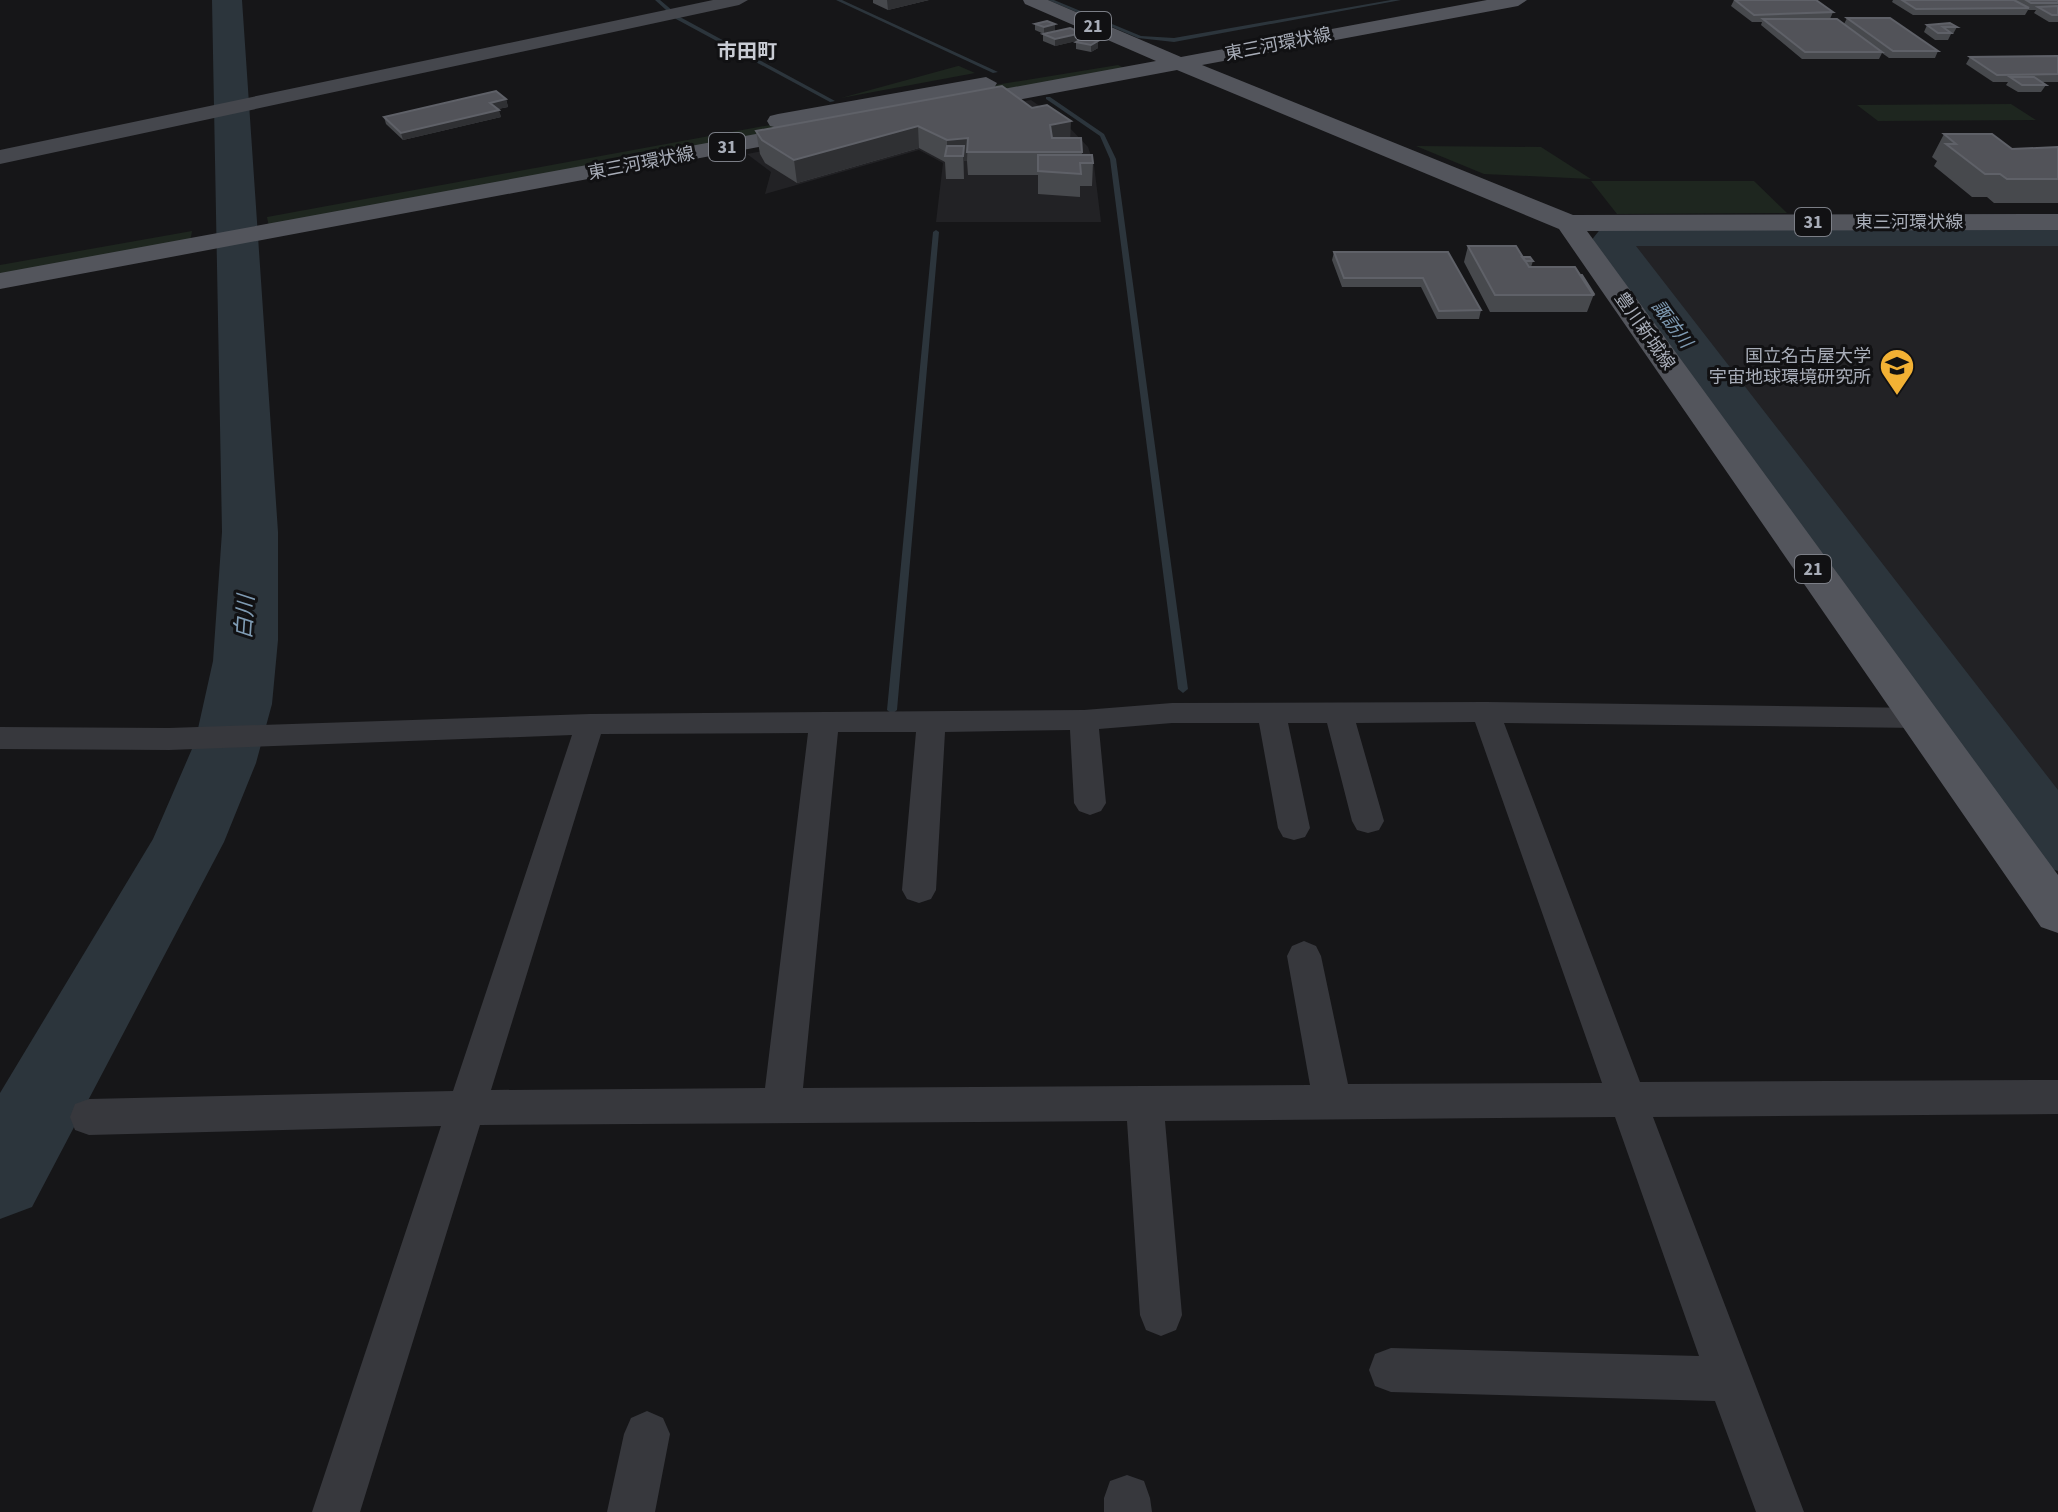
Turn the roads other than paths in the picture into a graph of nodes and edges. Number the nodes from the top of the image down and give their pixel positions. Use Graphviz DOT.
graph roads {
  1 [pos="739,0"];
  2 [pos="1032,0"];
  3 [pos="1451,0"];
  4 [pos="1518,0"];
  5 [pos="1153,53"];
  6 [pos="1178,63"];
  7 [pos="0,157"];
  8 [pos="274,222"];
  9 [pos="2058,222"];
  10 [pos="1568,223"];
  11 [pos="197,236"];
  12 [pos="0,262"];
  13 [pos="0,281"];
  14 [pos="1486,712"];
  15 [pos="1272,714"];
  16 [pos="1339,714"];
  17 [pos="1919,718"];
  18 [pos="1084,720"];
  19 [pos="824,722"];
  20 [pos="931,722"];
  21 [pos="590,724"];
  22 [pos="0,738"];
  23 [pos="1090,803"];
  24 [pos="1368,821"];
  25 [pos="1294,828"];
  26 [pos="919,890"];
  27 [pos="2058,913"];
  28 [pos="1304,956"];
  29 [pos="2058,1097"];
  30 [pos="1626,1100"];
  31 [pos="1333,1104"];
  32 [pos="1145,1105"];
  33 [pos="782,1106"];
  34 [pos="466,1108"];
  35 [pos="89,1117"];
  36 [pos="1161,1315"];
  37 [pos="1391,1370"];
  38 [pos="1729,1379"];
  39 [pos="647,1434"];
  40 [pos="336,1512"];
  41 [pos="631,1512"];
  42 [pos="1780,1512"];
  1 -- 7 [label="street"];
  2 -- 5 [label="main road, 豊川新城線 / 21"];
  3 -- 5 [label="main road, 東三河環状線 / 31"];
  4 -- 6 [label="main road, 東三河環状線 / 31"];
  5 -- 6 [label="main road, 豊川新城線 / 21"];
  5 -- 8 [label="main road, 東三河環状線 / 31"];
  6 -- 8 [label="main road, 東三河環状線 / 31"];
  6 -- 10 [label="main road, 豊川新城線 / 21"];
  8 -- 11 [label="main road, 東三河環状線 / 31"];
  9 -- 10 [label="main road, 東三河環状線 / 31"];
  10 -- 17 [label="main road, 豊川新城線 / 21"];
  11 -- 12 [label="main road, 東三河環状線 / 31"];
  11 -- 13 [label="main road, 東三河環状線 / 31"];
  14 -- 16 [label="street"];
  14 -- 17 [label="street"];
  14 -- 30 [label="street"];
  15 -- 16 [label="street"];
  15 -- 18 [label="street"];
  15 -- 25 [label="street"];
  16 -- 24 [label="street"];
  17 -- 27 [label="main road, 豊川新城線 / 21"];
  18 -- 20 [label="street"];
  18 -- 23 [label="street"];
  19 -- 20 [label="street"];
  19 -- 21 [label="street"];
  19 -- 33 [label="street"];
  20 -- 26 [label="street"];
  21 -- 22 [label="street"];
  21 -- 34 [label="street"];
  28 -- 31 [label="street"];
  29 -- 30 [label="street"];
  30 -- 31 [label="street"];
  30 -- 38 [label="street"];
  31 -- 32 [label="street"];
  32 -- 33 [label="street"];
  32 -- 36 [label="street"];
  33 -- 34 [label="street"];
  34 -- 35 [label="street"];
  34 -- 40 [label="street"];
  37 -- 38 [label="street"];
  38 -- 42 [label="street"];
  39 -- 41 [label="street"];
}
